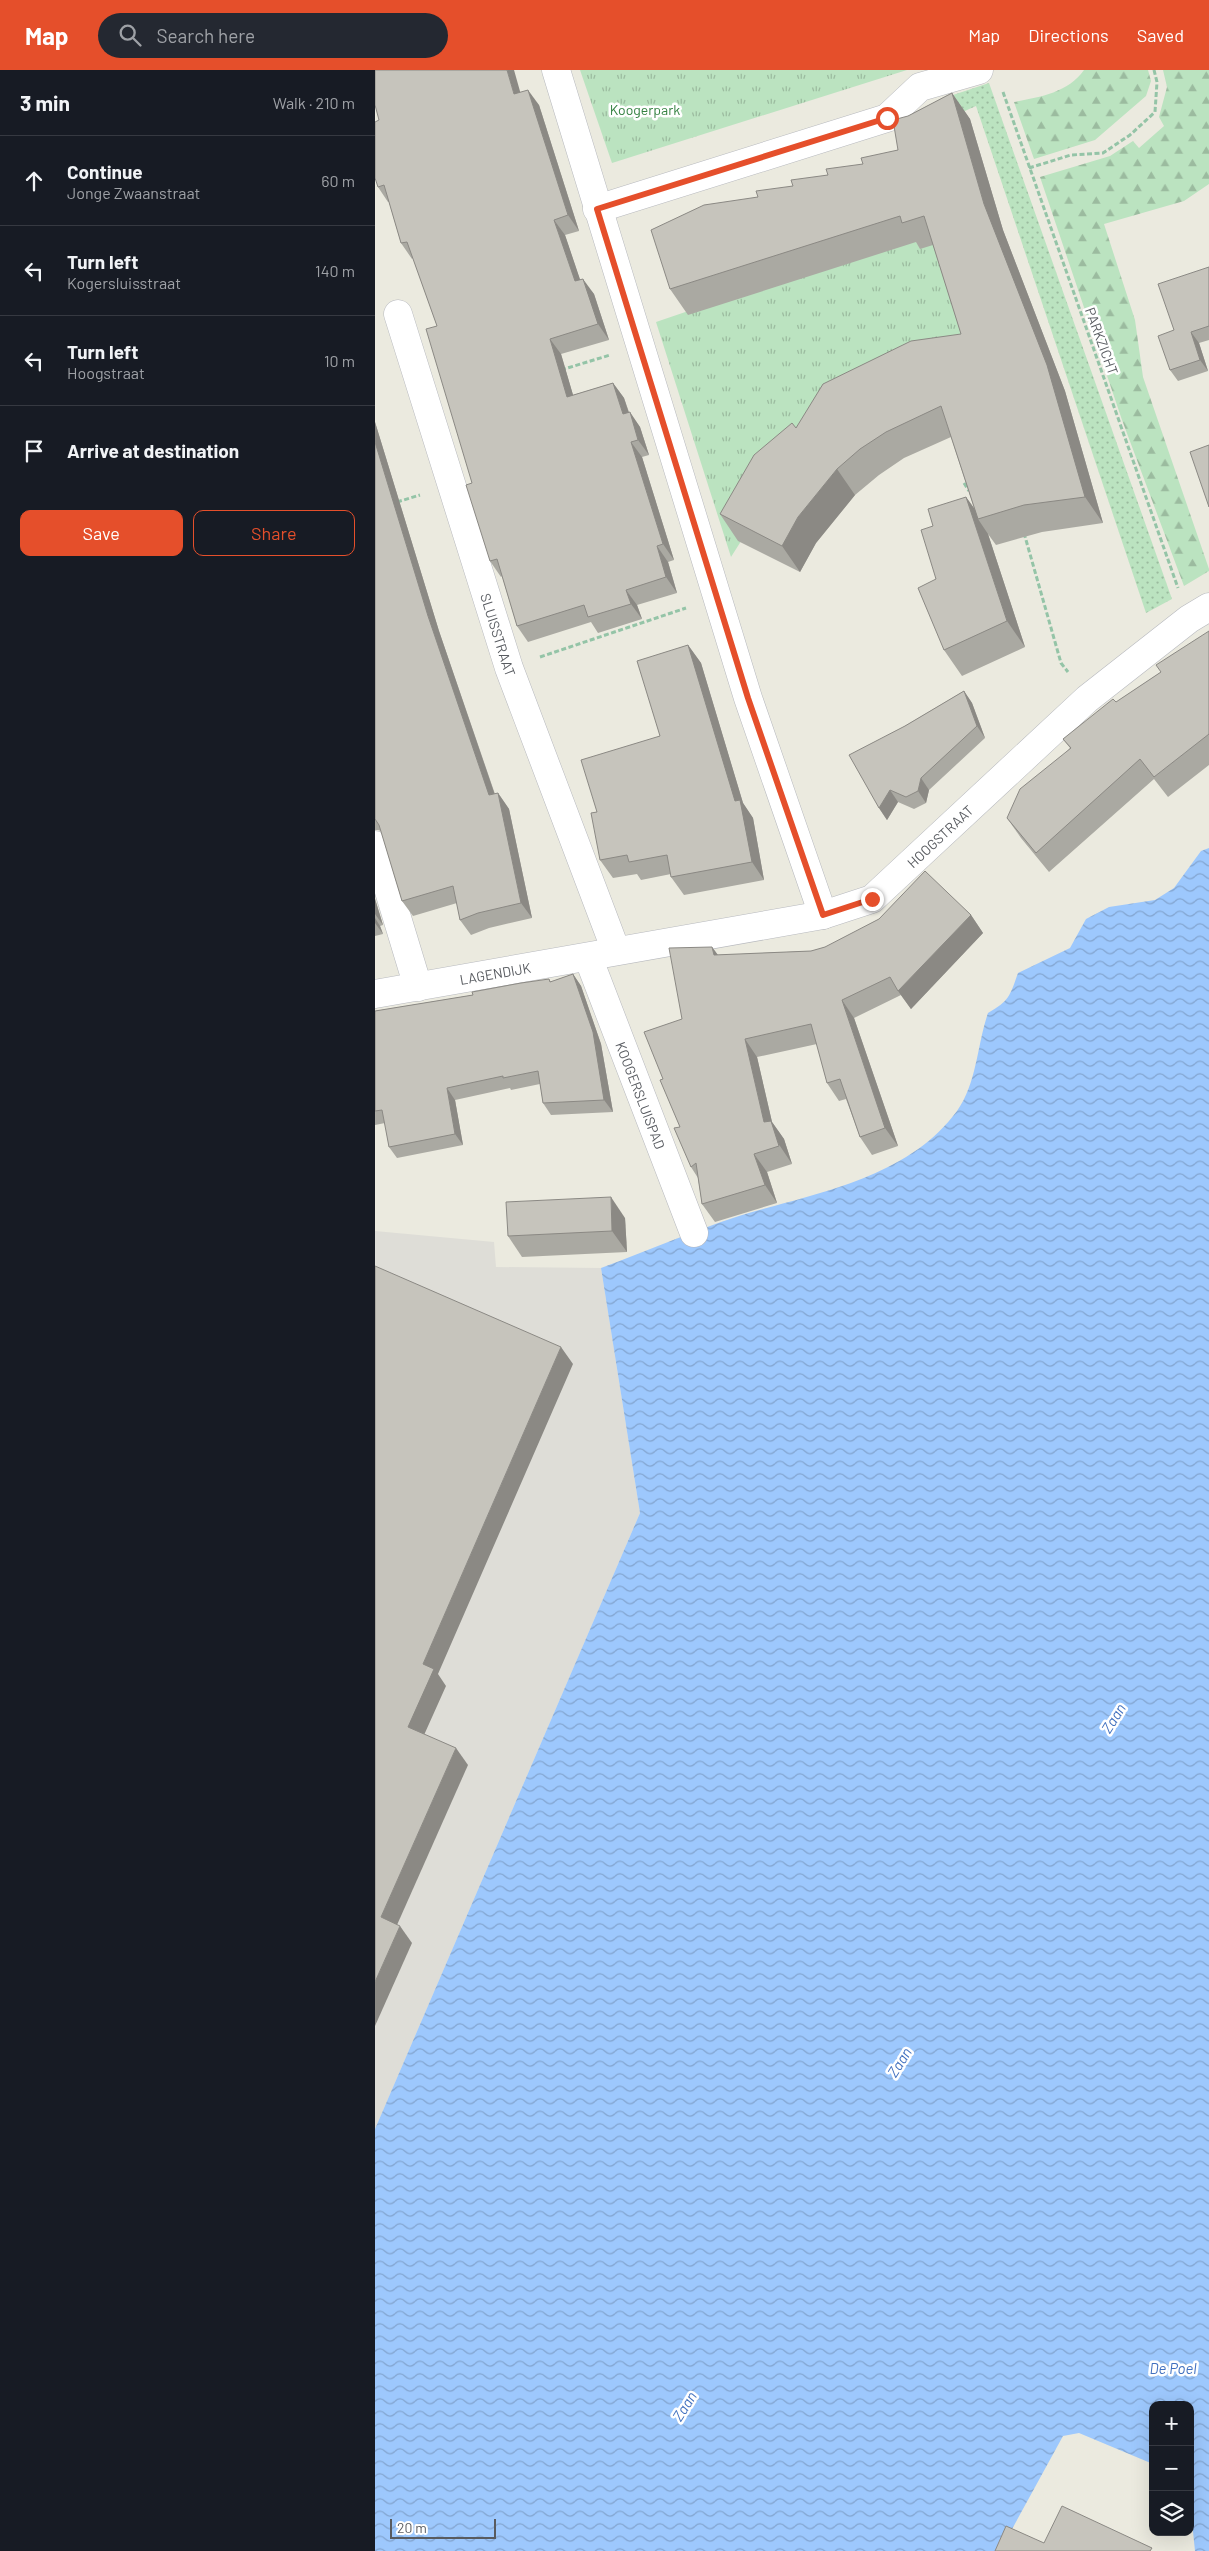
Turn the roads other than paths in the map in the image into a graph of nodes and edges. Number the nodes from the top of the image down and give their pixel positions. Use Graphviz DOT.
graph roads {
  1 [pos="556,70"];
  2 [pos="979,70"];
  3 [pos="597,209"];
  4 [pos="398,314"];
  5 [pos="1199,613"];
  6 [pos="375,845"];
  7 [pos="823,915"];
  8 [pos="616,951"];
  9 [pos="588,957"];
  10 [pos="418,987"];
  11 [pos="375,994"];
  12 [pos="693,1233"];
  1 -- 3 [label="street"];
  2 -- 3 [label="street"];
  3 -- 7 [label="street"];
  4 -- 8 [label="street, SLUISSTRAAT"];
  5 -- 7 [label="street, HOOGSTRAAT"];
  6 -- 10 [label="street"];
  7 -- 8 [label="street, HOOGSTRAAT"];
  8 -- 9 [label="street, LAGENDIJK"];
  9 -- 10 [label="street, LAGENDIJK"];
  9 -- 12 [label="street, KOOGERSLUISPAD"];
  10 -- 11 [label="street, LAGENDIJK"];
}
